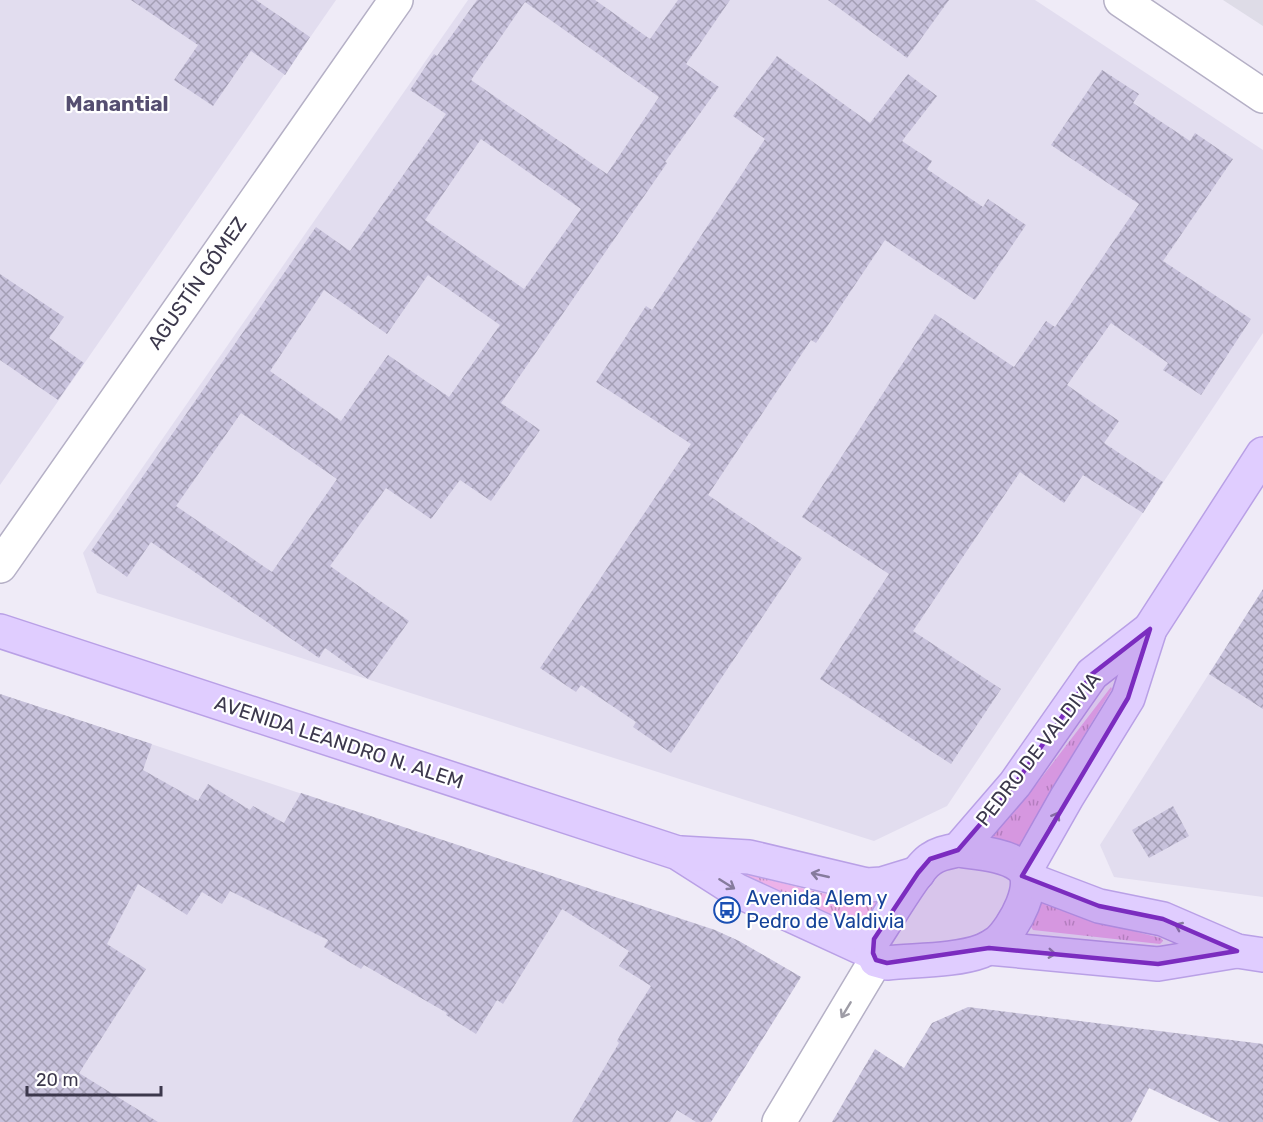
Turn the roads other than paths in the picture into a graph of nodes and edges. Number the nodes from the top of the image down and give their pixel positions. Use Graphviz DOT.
graph roads {
  1 [pos="396,0"];
  2 [pos="1121,0"];
  3 [pos="1263,96"];
  4 [pos="1263,454"];
  5 [pos="0,566"];
  6 [pos="1150,629"];
  7 [pos="0,631"];
  8 [pos="958,850"];
  9 [pos="678,853"];
  10 [pos="918,873"];
  11 [pos="1027,875"];
  12 [pos="989,948"];
  13 [pos="1250,953"];
  14 [pos="874,956"];
  15 [pos="779,1122"];
  1 -- 5 [label="street, AGUSTÍN GÓMEZ"];
  2 -- 3 [label="street"];
  4 -- 6 [label="street, PEDRO DE VALDIVIA"];
  6 -- 8 [label="street, PEDRO DE VALDIVIA"];
  11 -- 6 [label="street, PEDRO DE VALDIVIA, one-way"];
  7 -- 9 [label="street, AVENIDA LEANDRO N. ALEM"];
  8 -- 10 [label="street"];
  8 -- 11 [label="street"];
  10 -- 9 [label="street, AVENIDA LEANDRO N. ALEM, one-way"];
  9 -- 14 [label="street, AVENIDA LEANDRO N. ALEM, one-way"];
  10 -- 14 [label="street"];
  11 -- 12 [label="street, PEDRO DE VALDIVIA"];
  13 -- 11 [label="street, one-way"];
  12 -- 13 [label="street, one-way"];
  12 -- 14 [label="street"];
  14 -- 15 [label="street, one-way"];
}
